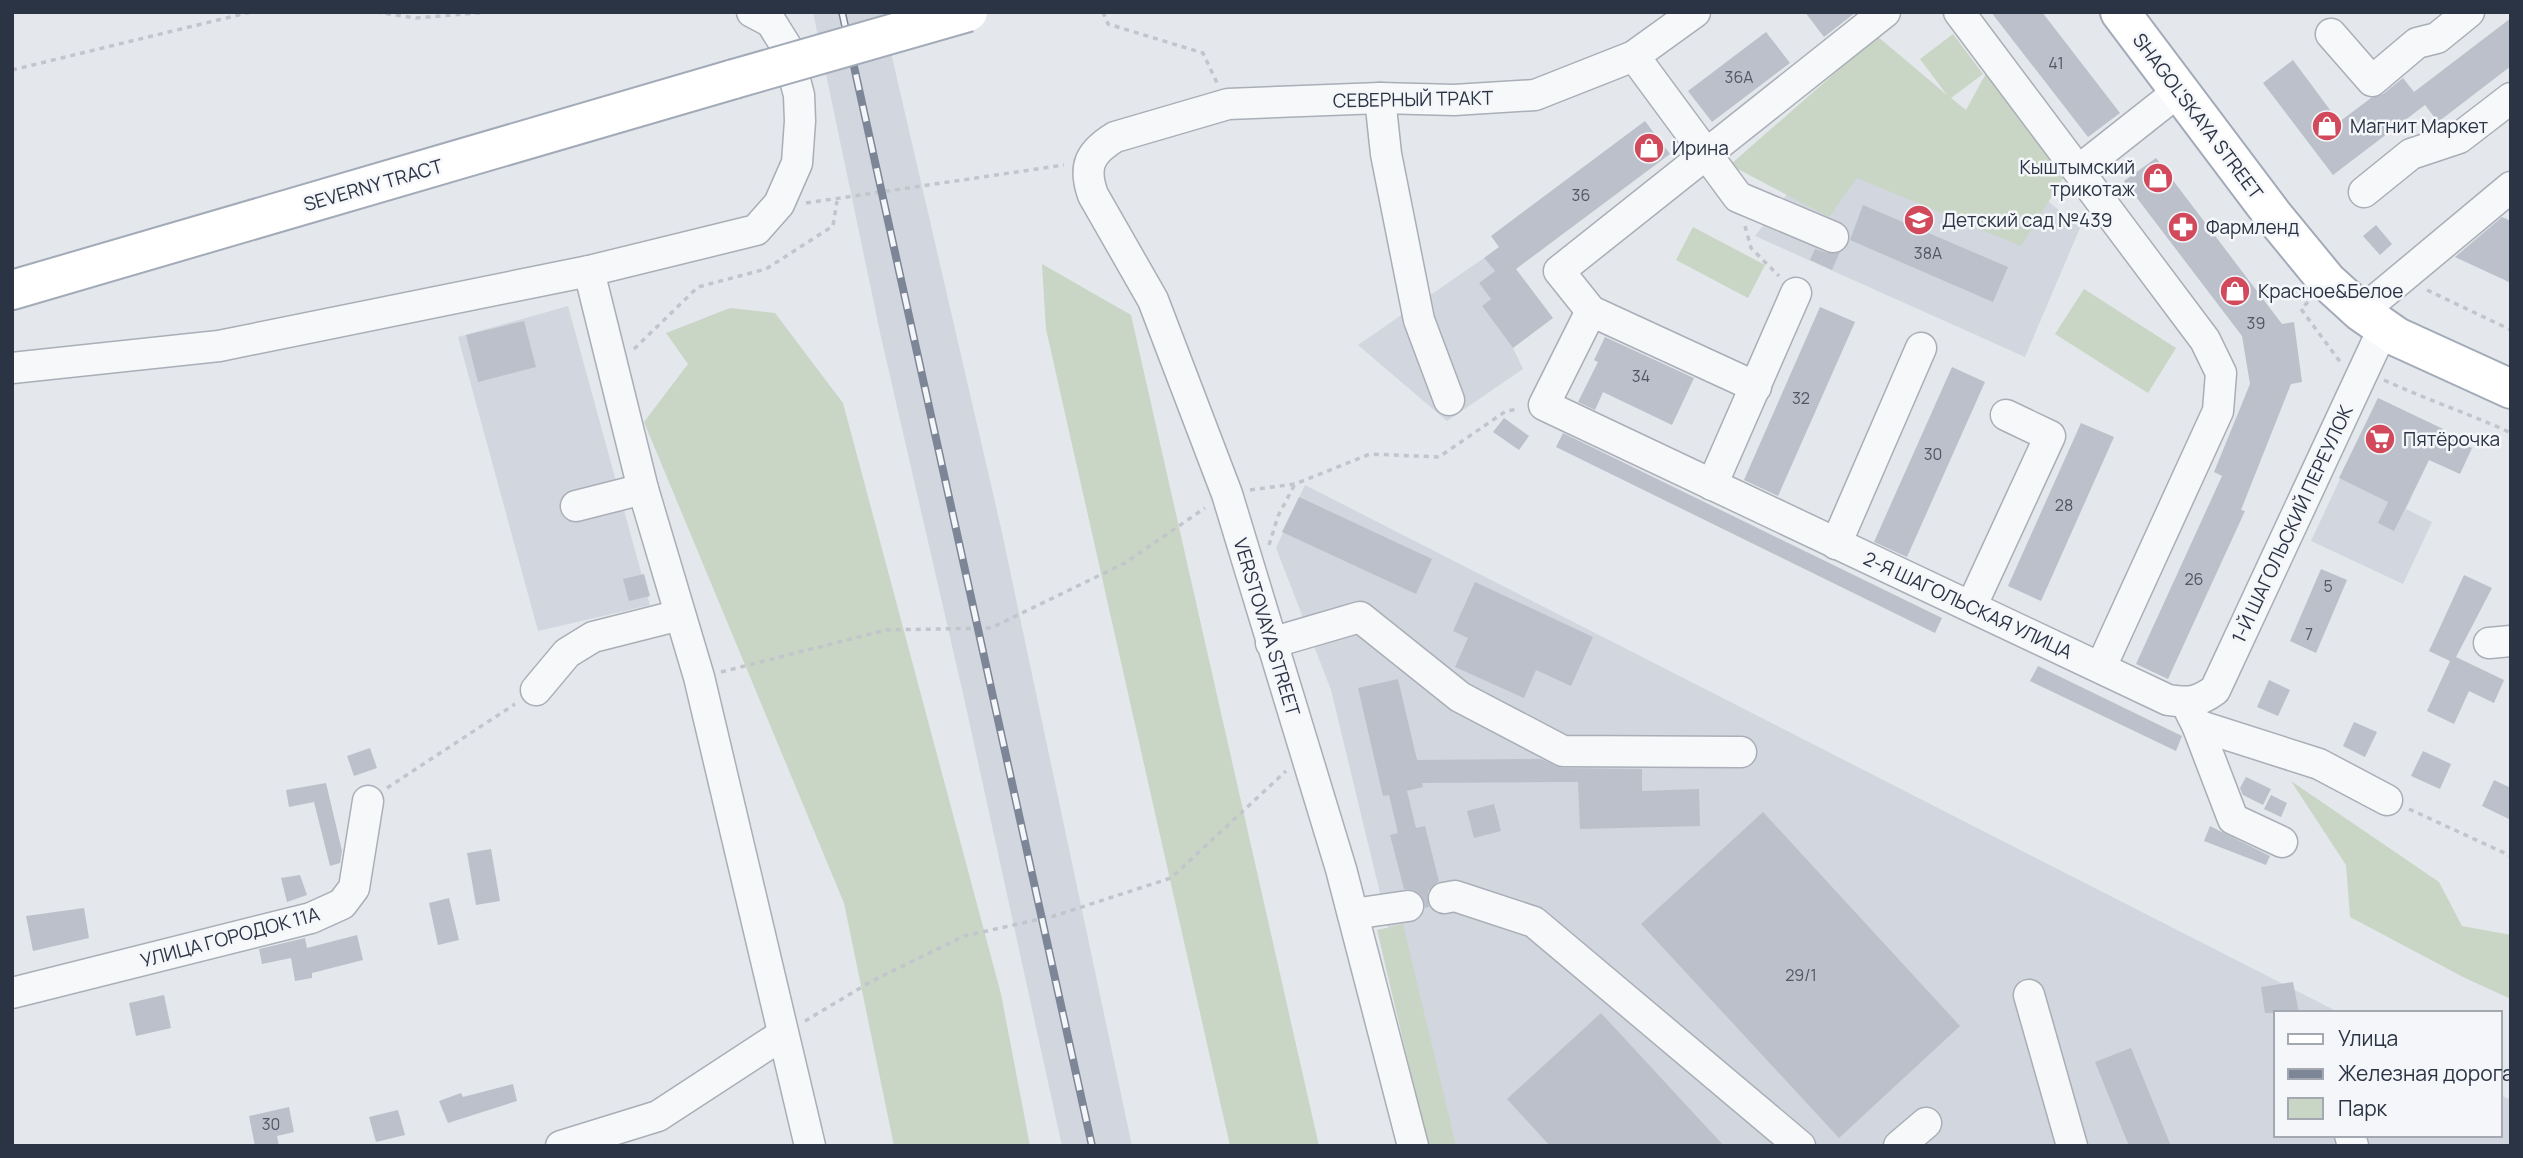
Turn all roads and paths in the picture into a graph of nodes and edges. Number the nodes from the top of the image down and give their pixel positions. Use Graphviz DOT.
graph roads {
  1 [pos="251,12"];
  2 [pos="376,12"];
  3 [pos="489,12"];
  4 [pos="752,12"];
  5 [pos="968,12"];
  6 [pos="1103,12"];
  7 [pos="1695,12"];
  8 [pos="1885,12"];
  9 [pos="1959,12"];
  10 [pos="2120,12"];
  11 [pos="2469,12"];
  12 [pos="2331,34"];
  13 [pos="1634,56"];
  14 [pos="12,70"];
  15 [pos="2179,91"];
  16 [pos="1380,98"];
  17 [pos="2511,98"];
  18 [pos="1228,104"];
  19 [pos="1705,153"];
  20 [pos="1088,162"];
  21 [pos="2079,170"];
  22 [pos="2511,187"];
  23 [pos="2364,192"];
  24 [pos="1738,197"];
  25 [pos="837,200"];
  26 [pos="779,204"];
  27 [pos="1833,237"];
  28 [pos="589,271"];
  29 [pos="2400,277"];
  30 [pos="12,290"];
  31 [pos="1796,293"];
  32 [pos="1591,311"];
  33 [pos="2372,320"];
  34 [pos="2511,330"];
  35 [pos="1921,348"];
  36 [pos="614,367"];
  37 [pos="12,368"];
  38 [pos="1756,387"];
  39 [pos="2511,389"];
  40 [pos="1449,400"];
  41 [pos="1544,405"];
  42 [pos="2006,415"];
  43 [pos="1295,484"];
  44 [pos="1712,485"];
  45 [pos="643,489"];
  46 [pos="1227,494"];
  47 [pos="576,506"];
  48 [pos="1836,544"];
  49 [pos="1256,590"];
  50 [pos="1972,605"];
  51 [pos="680,615"];
  52 [pos="1272,643"];
  53 [pos="2101,667"];
  54 [pos="699,677"];
  55 [pos="537,690"];
  56 [pos="2192,714"];
  57 [pos="1305,752"];
  58 [pos="1741,752"];
  59 [pos="2388,800"];
  60 [pos="368,801"];
  61 [pos="2282,842"];
  62 [pos="2511,856"];
  63 [pos="1444,898"];
  64 [pos="1408,906"];
  65 [pos="1353,914"];
  66 [pos="12,993"];
  67 [pos="2029,995"];
  68 [pos="782,1035"];
  69 [pos="1926,1123"];
  70 [pos="561,1146"];
  71 [pos="810,1146"];
  72 [pos="1413,1146"];
  73 [pos="1800,1146"];
  74 [pos="1899,1146"];
  75 [pos="2072,1146"];
  1 -- 14 [label="path"];
  2 -- 3 [label="path"];
  4 -- 26 [label="street"];
  5 -- 30 [label="main road, SEVERNY TRACT, bridge"];
  6 -- 18 [label="path"];
  7 -- 13 [label="street, СЕВЕРНЫЙ ТРАКТ"];
  8 -- 19 [label="street"];
  9 -- 21 [label="street"];
  10 -- 15 [label="main road, SHAGOL'SKAYA STREET"];
  11 -- 12 [label="street"];
  13 -- 16 [label="street, СЕВЕРНЫЙ ТРАКТ"];
  13 -- 19 [label="street"];
  15 -- 21 [label="street"];
  15 -- 33 [label="main road, SHAGOL'SKAYA STREET"];
  16 -- 18 [label="street, СЕВЕРНЫЙ ТРАКТ"];
  16 -- 40 [label="street"];
  17 -- 23 [label="street"];
  18 -- 20 [label="street, СЕВЕРНЫЙ ТРАКТ"];
  19 -- 24 [label="street"];
  19 -- 32 [label="street"];
  20 -- 25 [label="path"];
  20 -- 46 [label="street, VERSTOVAYA STREET"];
  21 -- 53 [label="street"];
  22 -- 29 [label="street"];
  24 -- 27 [label="street"];
  24 -- 31 [label="path"];
  25 -- 26 [label="path"];
  25 -- 36 [label="path"];
  26 -- 28 [label="street"];
  28 -- 36 [label="street"];
  28 -- 37 [label="street"];
  29 -- 33 [label="street"];
  29 -- 34 [label="path"];
  31 -- 38 [label="street"];
  32 -- 38 [label="street"];
  32 -- 41 [label="street"];
  33 -- 39 [label="main road, SHAGOL'SKAYA STREET"];
  33 -- 56 [label="street, 1-Й ШАГОЛЬСКИЙ ПЕРЕУЛОК"];
  35 -- 48 [label="street"];
  36 -- 45 [label="street"];
  38 -- 44 [label="street"];
  41 -- 43 [label="path"];
  41 -- 44 [label="street, 2-Я ШАГОЛЬСКАЯ УЛИЦА"];
  42 -- 50 [label="street"];
  43 -- 46 [label="path"];
  43 -- 49 [label="path"];
  44 -- 48 [label="street, 2-Я ШАГОЛЬСКАЯ УЛИЦА"];
  45 -- 47 [label="street"];
  45 -- 51 [label="street"];
  46 -- 49 [label="street, VERSTOVAYA STREET"];
  46 -- 54 [label="path"];
  48 -- 50 [label="street, 2-Я ШАГОЛЬСКАЯ УЛИЦА"];
  49 -- 52 [label="street, VERSTOVAYA STREET"];
  50 -- 53 [label="street, 2-Я ШАГОЛЬСКАЯ УЛИЦА"];
  51 -- 54 [label="street"];
  51 -- 55 [label="street"];
  52 -- 57 [label="street, VERSTOVAYA STREET"];
  52 -- 58 [label="street"];
  53 -- 56 [label="street, 2-Я ШАГОЛЬСКАЯ УЛИЦА"];
  54 -- 68 [label="street"];
  55 -- 60 [label="path"];
  56 -- 59 [label="street, 2-Я ШАГОЛЬСКАЯ УЛИЦА"];
  56 -- 61 [label="street"];
  57 -- 65 [label="street, VERSTOVAYA STREET"];
  57 -- 68 [label="path"];
  59 -- 62 [label="path"];
  60 -- 66 [label="street, УЛИЦА ГОРОДОК 11А"];
  63 -- 73 [label="street"];
  64 -- 65 [label="street"];
  65 -- 72 [label="street, VERSTOVAYA STREET"];
  67 -- 75 [label="street"];
  68 -- 70 [label="street"];
  68 -- 71 [label="street"];
  69 -- 74 [label="street"];
}
